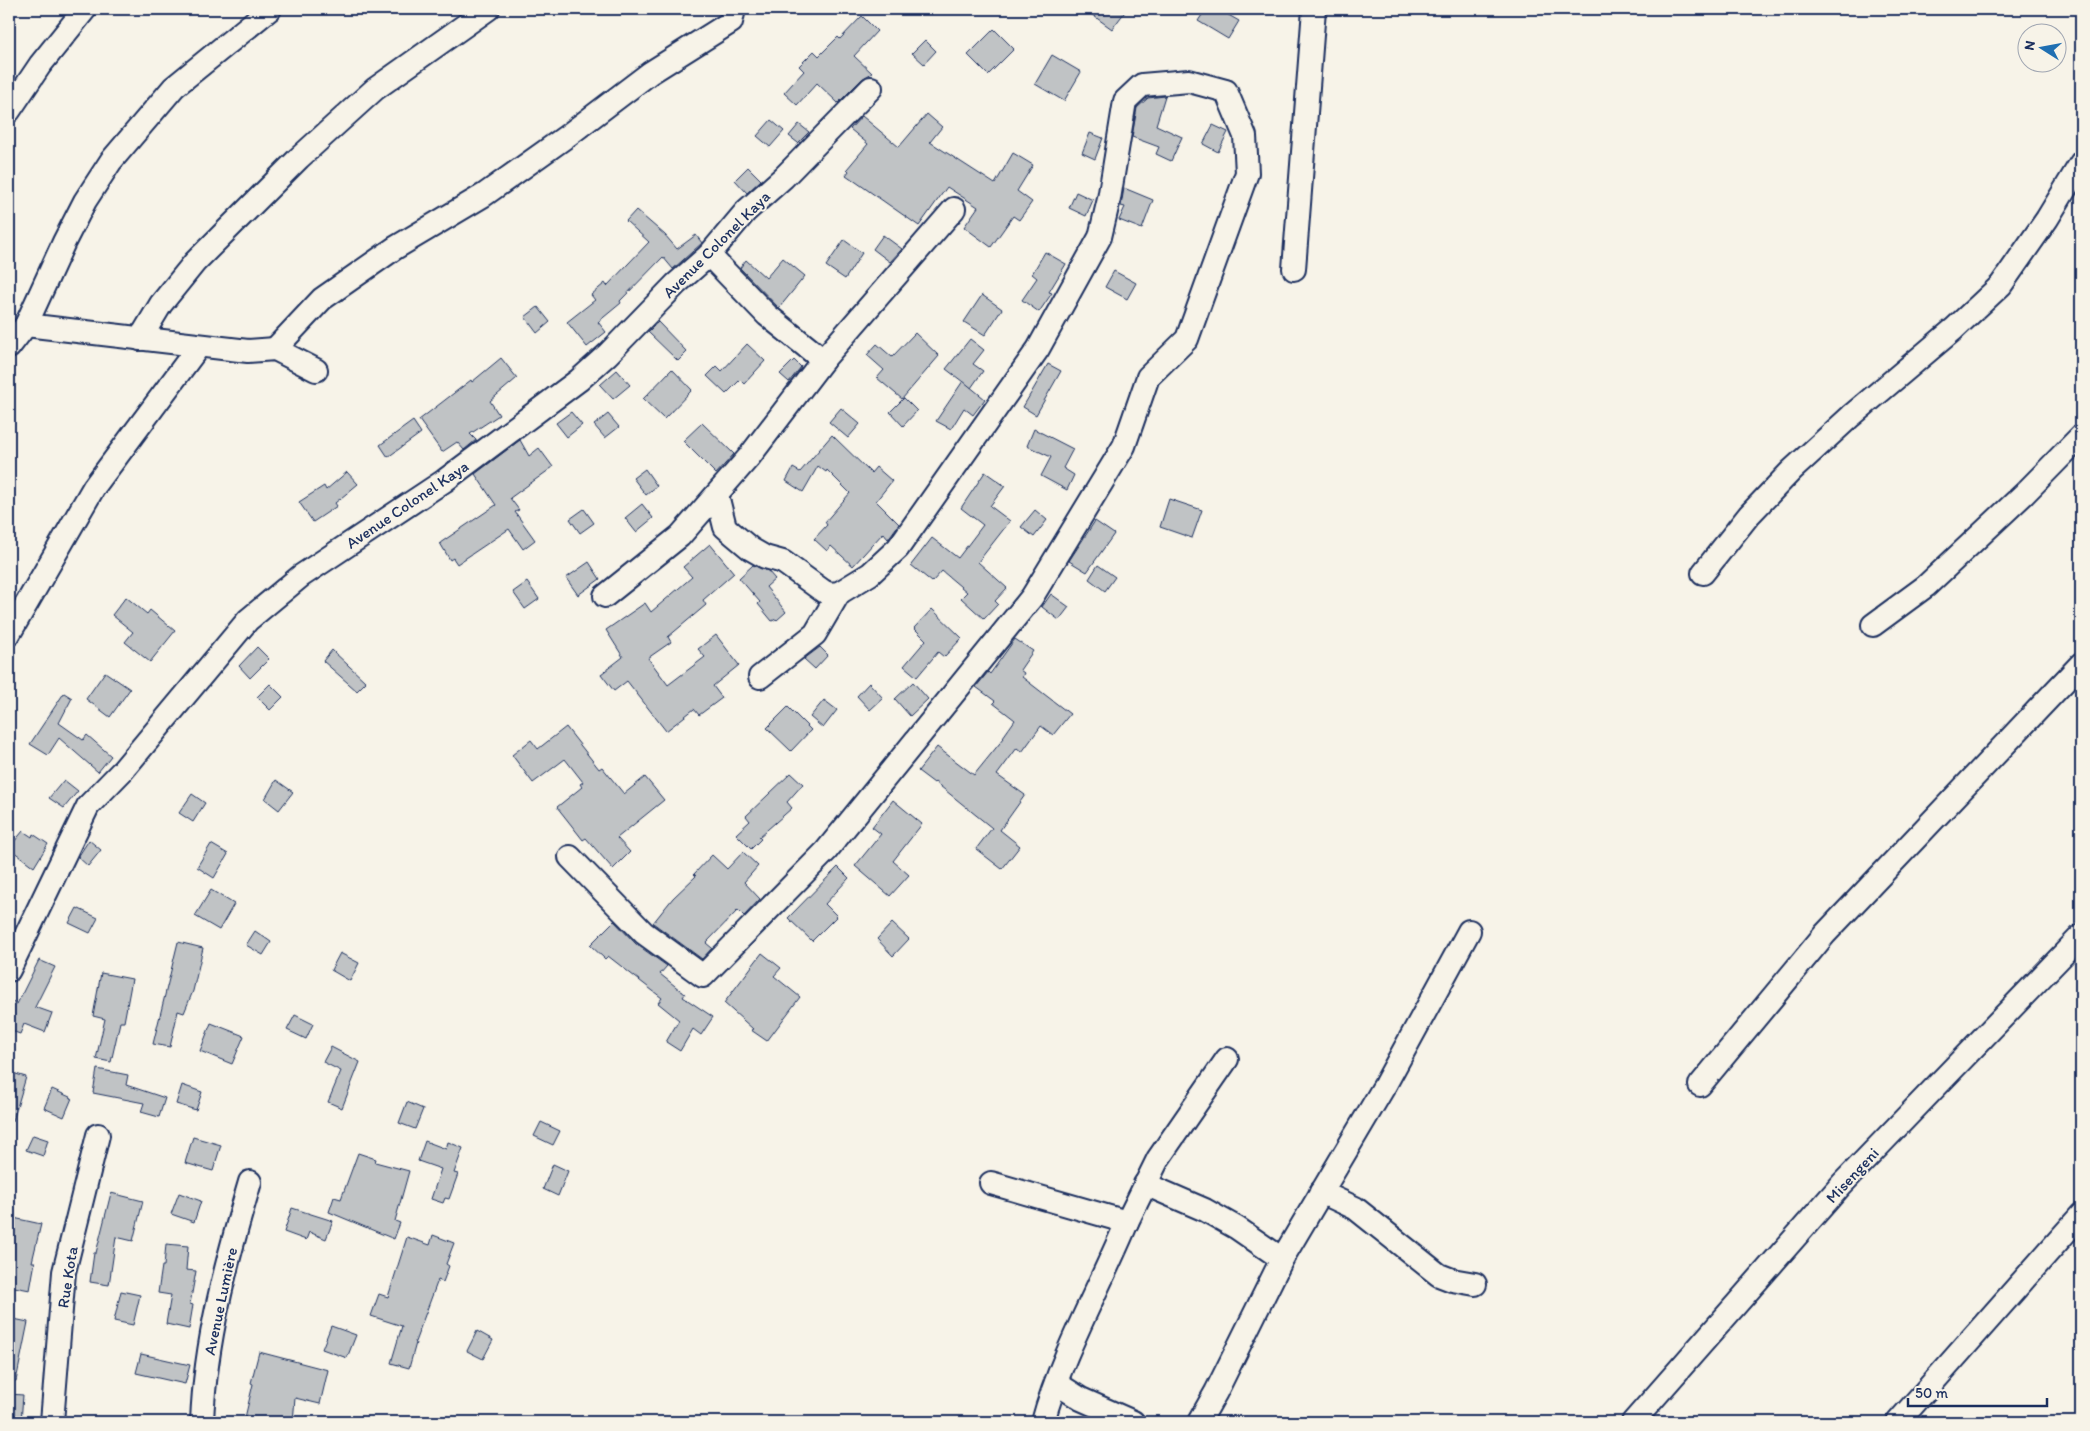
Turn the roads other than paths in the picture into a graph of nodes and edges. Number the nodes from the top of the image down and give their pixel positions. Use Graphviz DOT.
graph roads {
  1 [pos="85,9"];
  2 [pos="270,9"];
  3 [pos="488,9"];
  4 [pos="734,9"];
  5 [pos="1314,9"];
  6 [pos="871,88"];
  7 [pos="9,111"];
  8 [pos="2081,163"];
  9 [pos="954,209"];
  10 [pos="709,255"];
  11 [pos="1294,269"];
  12 [pos="26,325"];
  13 [pos="140,339"];
  14 [pos="199,346"];
  15 [pos="9,347"];
  16 [pos="276,349"];
  17 [pos="824,360"];
  18 [pos="316,370"];
  19 [pos="2081,436"];
  20 [pos="717,495"];
  21 [pos="1703,573"];
  22 [pos="839,593"];
  23 [pos="605,596"];
  24 [pos="1873,625"];
  25 [pos="9,634"];
  26 [pos="2081,664"];
  27 [pos="760,677"];
  28 [pos="570,857"];
  29 [pos="1468,931"];
  30 [pos="2081,936"];
  31 [pos="9,970"];
  32 [pos="1227,1059"];
  33 [pos="1700,1085"];
  34 [pos="98,1135"];
  35 [pos="250,1182"];
  36 [pos="990,1183"];
  37 [pos="1145,1184"];
  38 [pos="1321,1192"];
  39 [pos="2081,1215"];
  40 [pos="1127,1222"];
  41 [pos="1282,1259"];
  42 [pos="1475,1284"];
  43 [pos="1056,1383"];
  44 [pos="52,1422"];
  45 [pos="202,1422"];
  46 [pos="1043,1422"];
  47 [pos="1133,1422"];
  48 [pos="1199,1422"];
  49 [pos="1633,1422"];
  50 [pos="1898,1422"];
  1 -- 7 [label="street"];
  2 -- 12 [label="street"];
  3 -- 13 [label="street"];
  4 -- 16 [label="street"];
  5 -- 11 [label="street"];
  6 -- 10 [label="street, Avenue Colonel Kaya"];
  8 -- 21 [label="street"];
  9 -- 17 [label="street"];
  10 -- 17 [label="street"];
  10 -- 31 [label="street, Avenue Colonel Kaya"];
  12 -- 13 [label="street"];
  12 -- 15 [label="street"];
  13 -- 14 [label="street"];
  14 -- 16 [label="street"];
  14 -- 25 [label="street"];
  16 -- 18 [label="street"];
  17 -- 20 [label="street"];
  19 -- 24 [label="street"];
  20 -- 22 [label="street"];
  20 -- 23 [label="street"];
  22 -- 27 [label="street"];
  22 -- 28 [label="street"];
  26 -- 33 [label="street"];
  29 -- 38 [label="street"];
  30 -- 49 [label="street, Misengeni"];
  32 -- 37 [label="street"];
  34 -- 44 [label="street, Rue Kota"];
  35 -- 45 [label="street, Avenue Lumière"];
  36 -- 40 [label="street"];
  37 -- 40 [label="street"];
  37 -- 41 [label="street"];
  38 -- 41 [label="street"];
  38 -- 42 [label="street"];
  39 -- 50 [label="street"];
  40 -- 43 [label="street"];
  41 -- 48 [label="street"];
  43 -- 46 [label="street"];
  43 -- 47 [label="street"];
}
